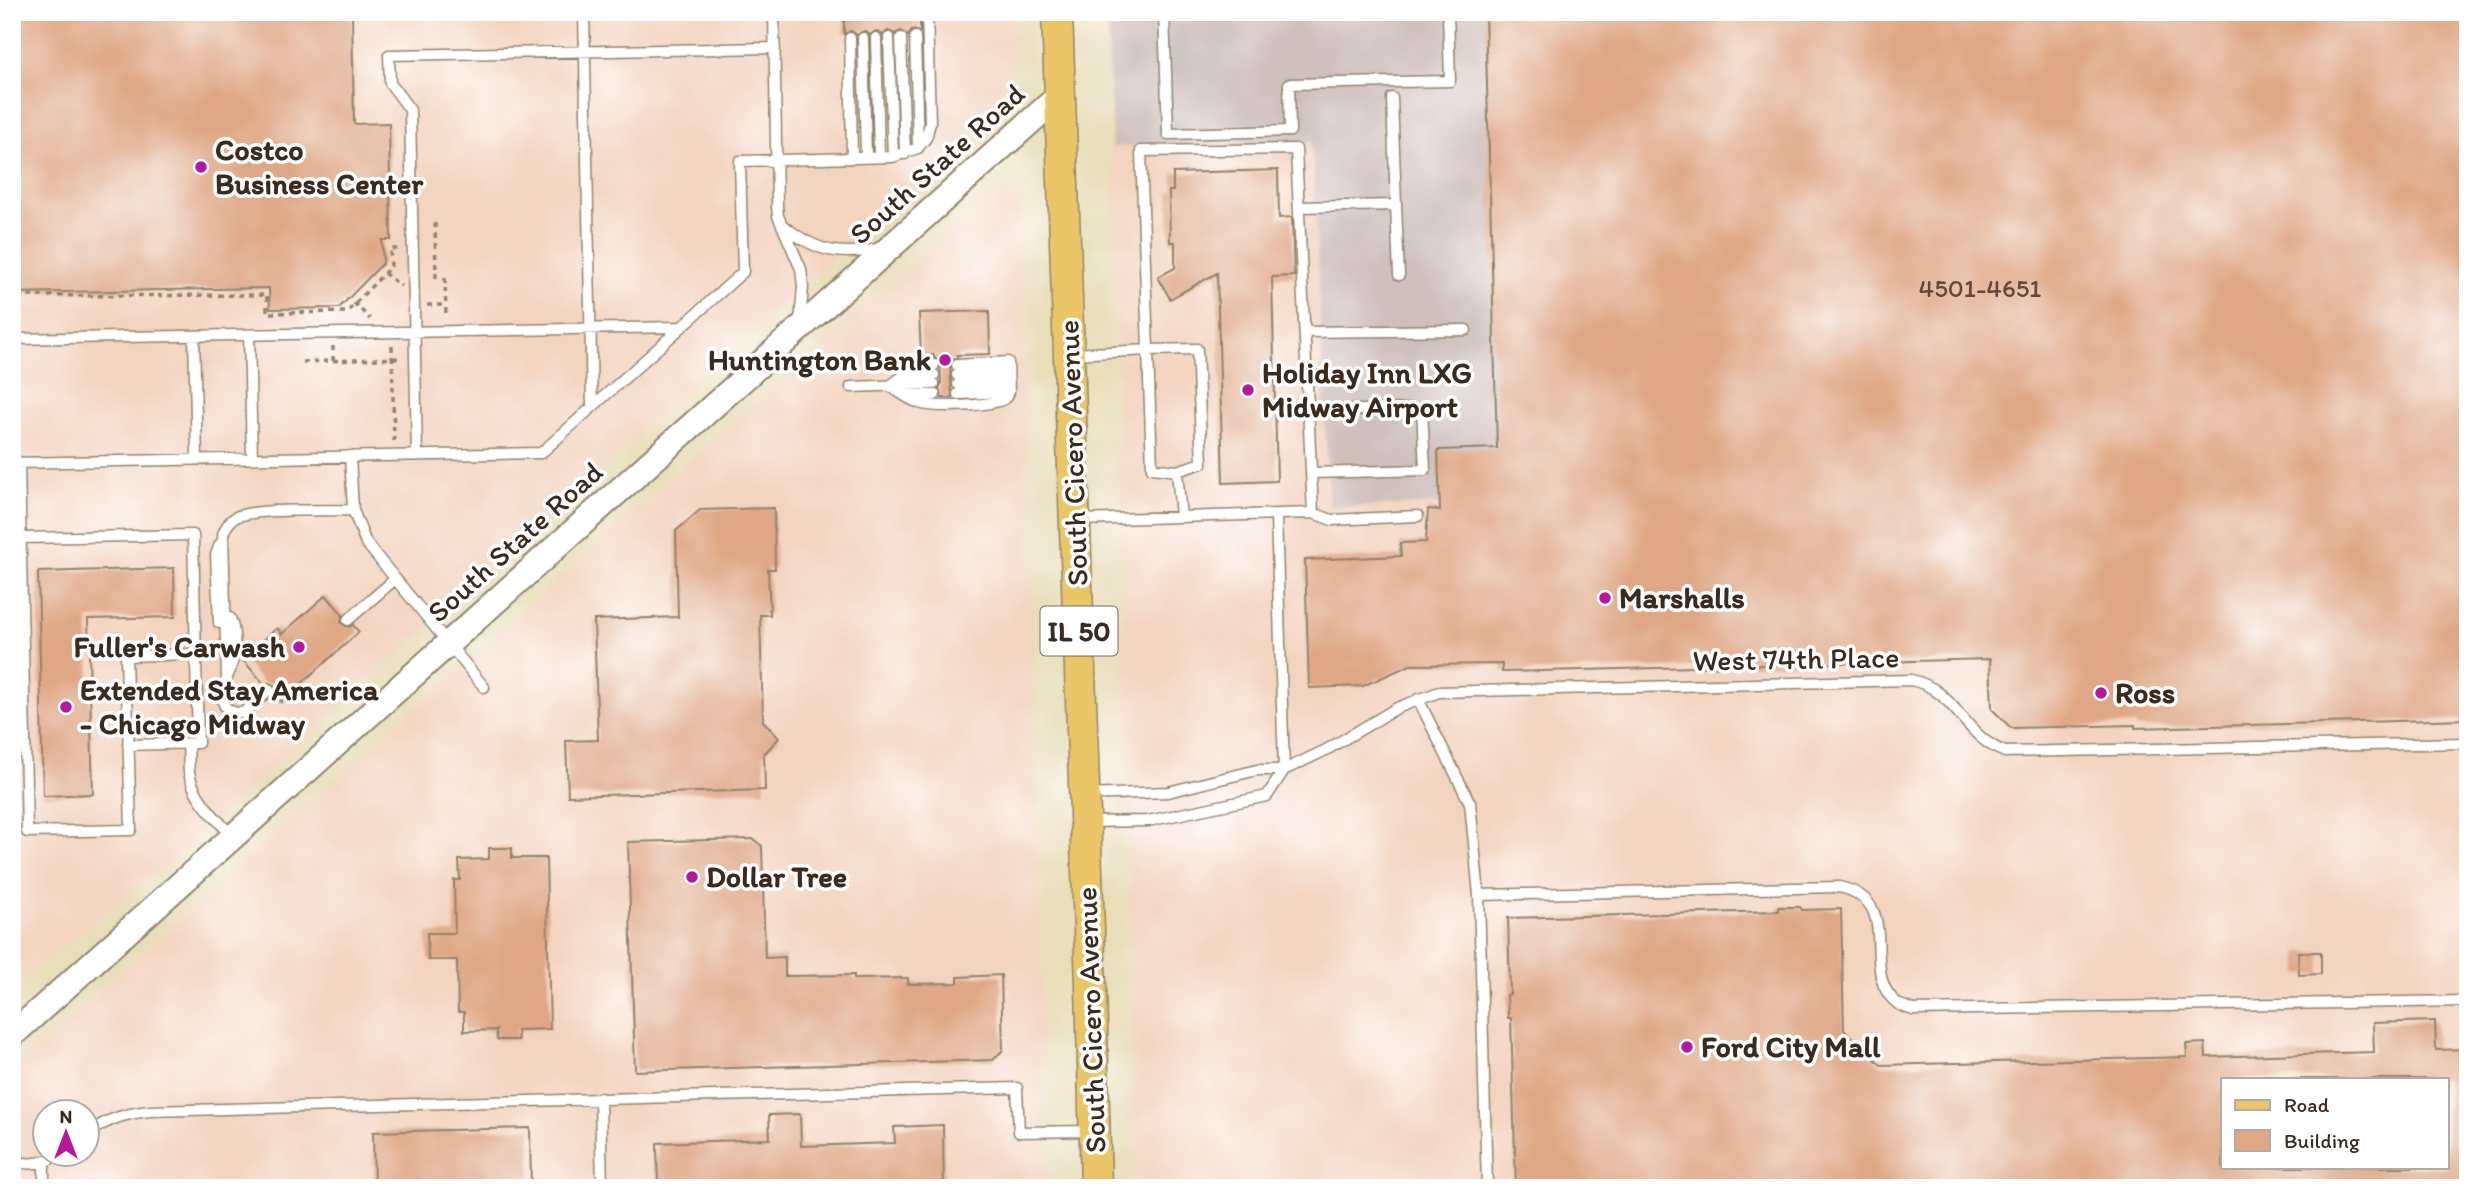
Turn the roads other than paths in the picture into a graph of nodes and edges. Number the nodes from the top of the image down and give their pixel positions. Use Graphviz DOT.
graph roads {
  1 [pos="584,12"];
  2 [pos="774,12"];
  3 [pos="927,12"];
  4 [pos="1057,12"];
  5 [pos="1164,12"];
  6 [pos="1448,12"];
  7 [pos="915,37"];
  8 [pos="850,38"];
  9 [pos="863,38"];
  10 [pos="876,38"];
  11 [pos="889,38"];
  12 [pos="901,38"];
  13 [pos="775,48"];
  14 [pos="584,51"];
  15 [pos="1060,95"];
  16 [pos="1392,98"];
  17 [pos="918,148"];
  18 [pos="905,154"];
  19 [pos="866,157"];
  20 [pos="879,157"];
  21 [pos="893,157"];
  22 [pos="852,158"];
  23 [pos="776,160"];
  24 [pos="1396,205"];
  25 [pos="1299,207"];
  26 [pos="782,225"];
  27 [pos="894,246"];
  28 [pos="1399,275"];
  29 [pos="681,327"];
  30 [pos="591,329"];
  31 [pos="799,330"];
  32 [pos="1466,330"];
  33 [pos="415,332"];
  34 [pos="1305,332"];
  35 [pos="249,335"];
  36 [pos="194,336"];
  37 [pos="12,339"];
  38 [pos="1148,350"];
  39 [pos="1069,354"];
  40 [pos="1009,377"];
  41 [pos="934,380"];
  42 [pos="890,386"];
  43 [pos="851,387"];
  44 [pos="904,396"];
  45 [pos="592,406"];
  46 [pos="1308,411"];
  47 [pos="417,455"];
  48 [pos="350,456"];
  49 [pos="252,458"];
  50 [pos="197,459"];
  51 [pos="15,462"];
  52 [pos="1177,471"];
  53 [pos="1311,472"];
  54 [pos="353,510"];
  55 [pos="1313,513"];
  56 [pos="1276,515"];
  57 [pos="1418,516"];
  58 [pos="1181,517"];
  59 [pos="1075,520"];
  60 [pos="223,534"];
  61 [pos="20,538"];
  62 [pos="394,580"];
  63 [pos="348,620"];
  64 [pos="447,645"];
  65 [pos="196,654"];
  66 [pos="484,687"];
  67 [pos="269,690"];
  68 [pos="222,691"];
  69 [pos="1418,699"];
  70 [pos="2468,743"];
  71 [pos="188,744"];
  72 [pos="128,745"];
  73 [pos="1284,770"];
  74 [pos="1085,809"];
  75 [pos="233,837"];
  76 [pos="1479,895"];
  77 [pos="2468,1001"];
  78 [pos="12,1035"];
  79 [pos="600,1098"];
  80 [pos="102,1125"];
  81 [pos="1095,1130"];
  82 [pos="12,1160"];
  83 [pos="32,1162"];
  84 [pos="44,1168"];
  85 [pos="44,1188"];
  86 [pos="602,1188"];
  87 [pos="1096,1188"];
  88 [pos="1487,1188"];
  1 -- 14 [label="lane"];
  2 -- 13 [label="lane"];
  3 -- 17 [label="lane"];
  4 -- 15 [label="main road, South Cicero Avenue / IL 50"];
  5 -- 6 [label="lane"];
  7 -- 17 [label="lane"];
  8 -- 22 [label="lane"];
  9 -- 19 [label="lane"];
  10 -- 20 [label="lane"];
  11 -- 21 [label="lane"];
  12 -- 18 [label="lane"];
  13 -- 14 [label="lane"];
  13 -- 23 [label="lane"];
  14 -- 30 [label="lane"];
  14 -- 33 [label="lane"];
  15 -- 27 [label="street, South State Road"];
  15 -- 39 [label="main road, South Cicero Avenue / IL 50"];
  16 -- 24 [label="lane"];
  17 -- 18 [label="lane"];
  18 -- 21 [label="lane"];
  19 -- 20 [label="lane"];
  19 -- 22 [label="lane"];
  20 -- 21 [label="lane"];
  22 -- 23 [label="lane"];
  23 -- 26 [label="lane"];
  23 -- 29 [label="lane"];
  24 -- 25 [label="lane"];
  24 -- 28 [label="lane"];
  25 -- 34 [label="lane"];
  25 -- 38 [label="lane"];
  26 -- 27 [label="lane"];
  26 -- 31 [label="lane"];
  27 -- 31 [label="street, South State Road"];
  29 -- 30 [label="lane"];
  29 -- 45 [label="lane"];
  30 -- 33 [label="lane"];
  30 -- 45 [label="lane"];
  31 -- 64 [label="street, South State Road"];
  32 -- 34 [label="lane"];
  33 -- 35 [label="lane"];
  33 -- 47 [label="lane"];
  34 -- 46 [label="lane"];
  35 -- 36 [label="lane"];
  35 -- 49 [label="lane"];
  36 -- 37 [label="lane"];
  36 -- 50 [label="lane"];
  38 -- 39 [label="lane"];
  38 -- 52 [label="lane"];
  38 -- 52 [label="lane"];
  39 -- 59 [label="main road, South Cicero Avenue / IL 50"];
  40 -- 40 [label="lane"];
  40 -- 44 [label="lane"];
  41 -- 42 [label="lane"];
  41 -- 42 [label="lane"];
  41 -- 44 [label="lane"];
  42 -- 43 [label="lane"];
  42 -- 44 [label="lane"];
  45 -- 47 [label="lane"];
  46 -- 53 [label="lane"];
  46 -- 53 [label="lane"];
  47 -- 48 [label="lane"];
  48 -- 49 [label="lane"];
  48 -- 54 [label="lane"];
  49 -- 50 [label="lane"];
  50 -- 51 [label="lane"];
  51 -- 61 [label="lane"];
  52 -- 58 [label="lane"];
  53 -- 55 [label="lane"];
  54 -- 60 [label="lane"];
  54 -- 62 [label="lane"];
  55 -- 56 [label="lane"];
  55 -- 57 [label="lane"];
  56 -- 58 [label="lane"];
  56 -- 73 [label="lane"];
  58 -- 59 [label="lane"];
  59 -- 74 [label="main road, South Cicero Avenue / IL 50"];
  60 -- 68 [label="lane"];
  60 -- 68 [label="lane"];
  61 -- 65 [label="lane"];
  61 -- 72 [label="lane"];
  62 -- 63 [label="lane"];
  62 -- 64 [label="lane"];
  64 -- 66 [label="lane"];
  64 -- 75 [label="street, South State Road"];
  65 -- 71 [label="lane"];
  65 -- 72 [label="lane"];
  67 -- 68 [label="lane"];
  69 -- 70 [label="lane, West 74th Place"];
  69 -- 73 [label="lane, West 74th Place"];
  69 -- 76 [label="lane"];
  71 -- 72 [label="lane"];
  71 -- 75 [label="lane"];
  73 -- 74 [label="lane, West 74th Place"];
  73 -- 74 [label="lane, West 74th Place"];
  74 -- 81 [label="main road, South Cicero Avenue / IL 50"];
  75 -- 78 [label="street, South State Road"];
  76 -- 77 [label="lane"];
  76 -- 88 [label="lane"];
  79 -- 80 [label="lane"];
  79 -- 81 [label="lane"];
  79 -- 86 [label="lane"];
  81 -- 87 [label="main road, South Cicero Avenue / IL 50"];
  82 -- 83 [label="lane"];
  84 -- 85 [label="lane"];
}
